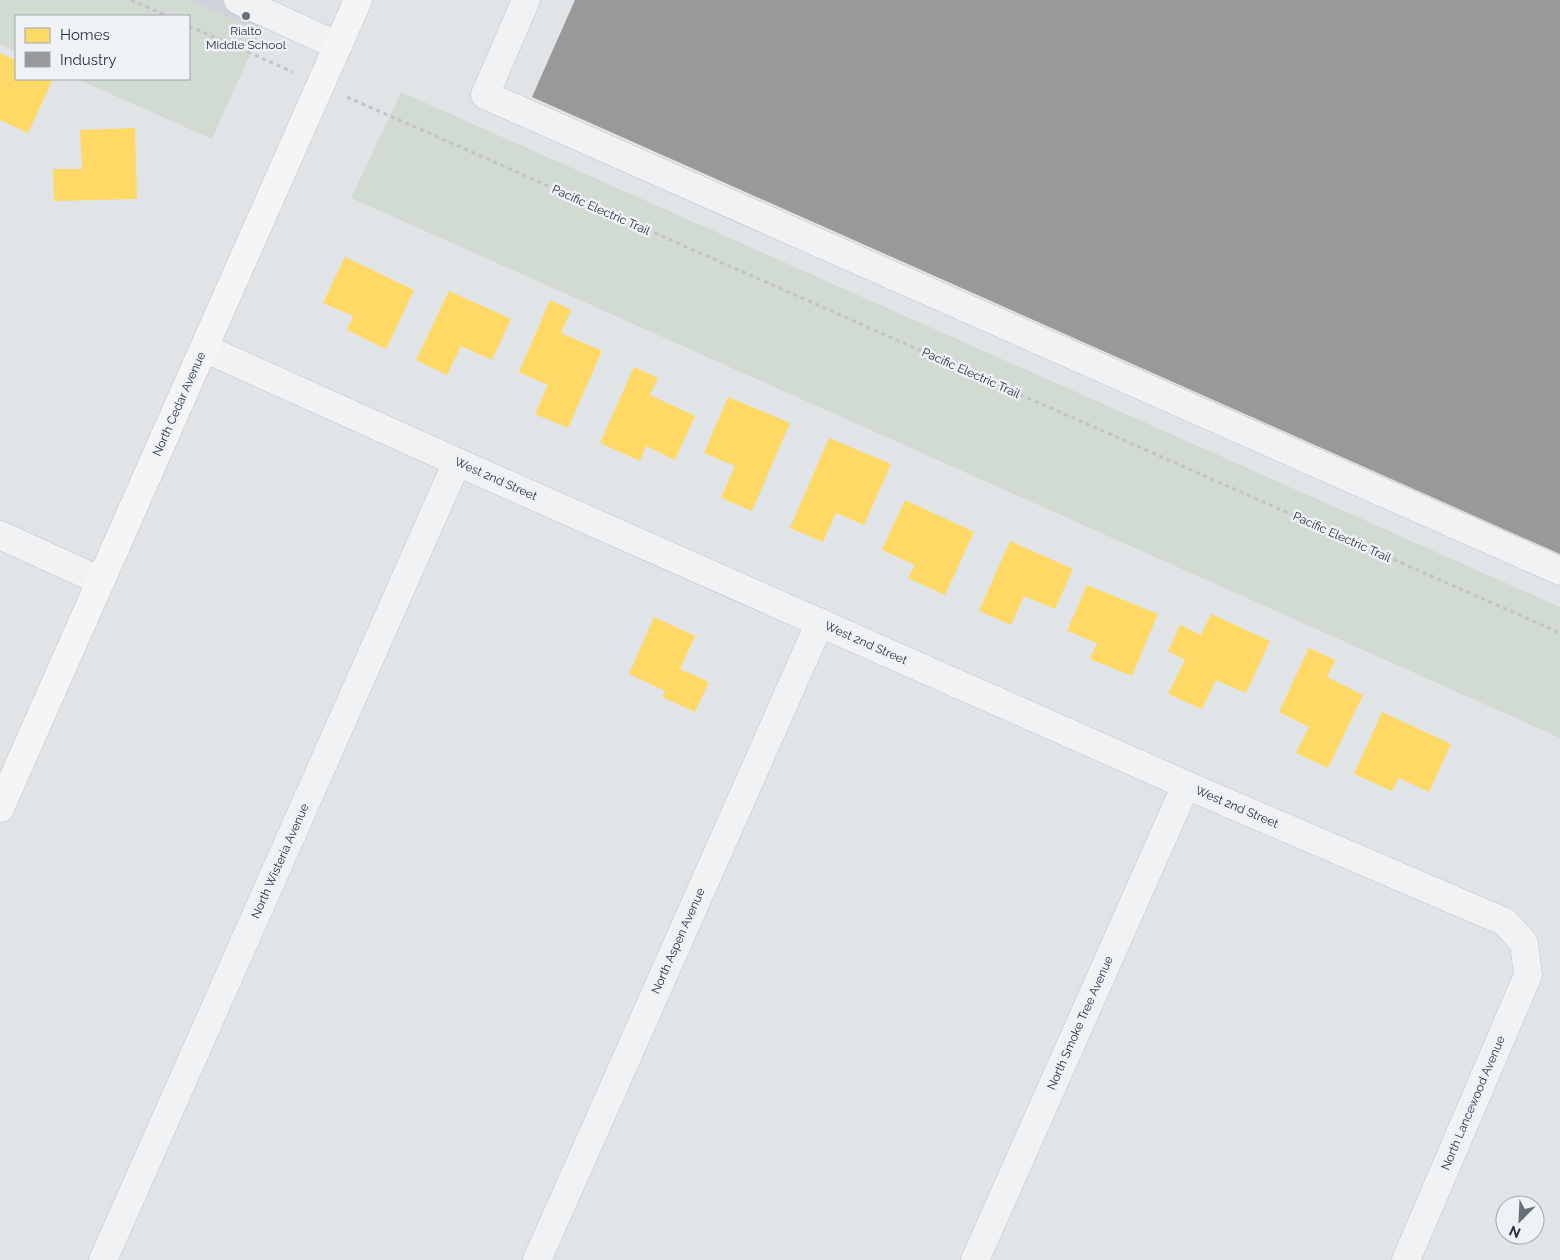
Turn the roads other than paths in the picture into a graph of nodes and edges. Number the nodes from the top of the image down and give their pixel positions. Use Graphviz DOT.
graph roads {
  1 [pos="238,0"];
  2 [pos="358,0"];
  3 [pos="526,0"];
  4 [pos="338,46"];
  5 [pos="204,348"];
  6 [pos="457,462"];
  7 [pos="0,535"];
  8 [pos="1560,570"];
  9 [pos="101,581"];
  10 [pos="820,622"];
  11 [pos="1186,785"];
  12 [pos="0,808"];
  13 [pos="1524,943"];
  14 [pos="103,1260"];
  15 [pos="537,1260"];
  16 [pos="975,1260"];
  17 [pos="1406,1260"];
  1 -- 4 [label="street"];
  2 -- 4 [label="main road, North Cedar Avenue"];
  3 -- 8 [label="street"];
  4 -- 5 [label="main road, North Cedar Avenue"];
  5 -- 6 [label="street, West 2nd Street"];
  5 -- 9 [label="main road, North Cedar Avenue"];
  6 -- 10 [label="street, West 2nd Street"];
  6 -- 14 [label="street, North Wisteria Avenue"];
  7 -- 9 [label="street"];
  9 -- 12 [label="main road, North Cedar Avenue"];
  10 -- 11 [label="street, West 2nd Street"];
  10 -- 15 [label="street, North Aspen Avenue"];
  11 -- 13 [label="street, West 2nd Street"];
  11 -- 16 [label="street, North Smoke Tree Avenue"];
  13 -- 17 [label="street, North Lancewood Avenue"];
}
